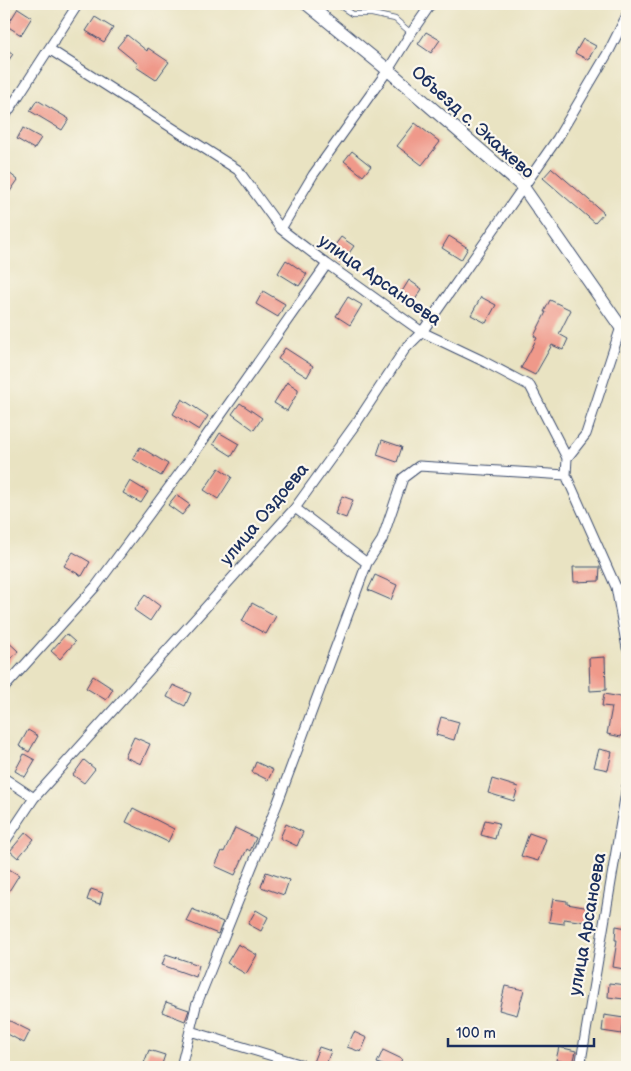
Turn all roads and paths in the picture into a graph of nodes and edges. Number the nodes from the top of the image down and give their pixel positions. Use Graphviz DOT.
graph roads {
  1 [pos="76,4"];
  2 [pos="307,4"];
  3 [pos="338,4"];
  4 [pos="431,4"];
  5 [pos="627,15"];
  6 [pos="411,33"];
  7 [pos="49,48"];
  8 [pos="388,70"];
  9 [pos="4,118"];
  10 [pos="523,187"];
  11 [pos="281,229"];
  12 [pos="327,264"];
  13 [pos="422,332"];
  14 [pos="624,332"];
  15 [pos="566,458"];
  16 [pos="566,475"];
  17 [pos="295,508"];
  18 [pos="367,563"];
  19 [pos="627,648"];
  20 [pos="4,688"];
  21 [pos="4,778"];
  22 [pos="627,786"];
  23 [pos="34,798"];
  24 [pos="4,843"];
  25 [pos="190,1031"];
  26 [pos="181,1067"];
  27 [pos="309,1067"];
  28 [pos="580,1067"];
  1 -- 7 [label="street"];
  2 -- 8 [label="main road, Объезд с. Экажево"];
  3 -- 6 [label="lane"];
  4 -- 6 [label="street"];
  5 -- 10 [label="street, улица Оздоева"];
  6 -- 8 [label="street"];
  7 -- 9 [label="street"];
  7 -- 11 [label="street, улица Арсаноева"];
  8 -- 10 [label="main road, Объезд с. Экажево"];
  8 -- 11 [label="street"];
  10 -- 13 [label="street, улица Оздоева"];
  10 -- 14 [label="main road, Объезд с. Экажево"];
  11 -- 12 [label="street, улица Арсаноева"];
  12 -- 13 [label="street, улица Арсаноева"];
  12 -- 20 [label="street"];
  13 -- 15 [label="street, улица Арсаноева"];
  13 -- 17 [label="street, улица Оздоева"];
  14 -- 15 [label="street"];
  15 -- 16 [label="street, улица Арсаноева"];
  16 -- 18 [label="street"];
  16 -- 19 [label="street, улица Арсаноева"];
  17 -- 18 [label="street"];
  17 -- 23 [label="street, улица Оздоева"];
  18 -- 25 [label="street"];
  21 -- 23 [label="street"];
  22 -- 28 [label="street, улица Арсаноева"];
  23 -- 24 [label="street, улица Оздоева"];
  25 -- 26 [label="street"];
  25 -- 27 [label="street"];
}
